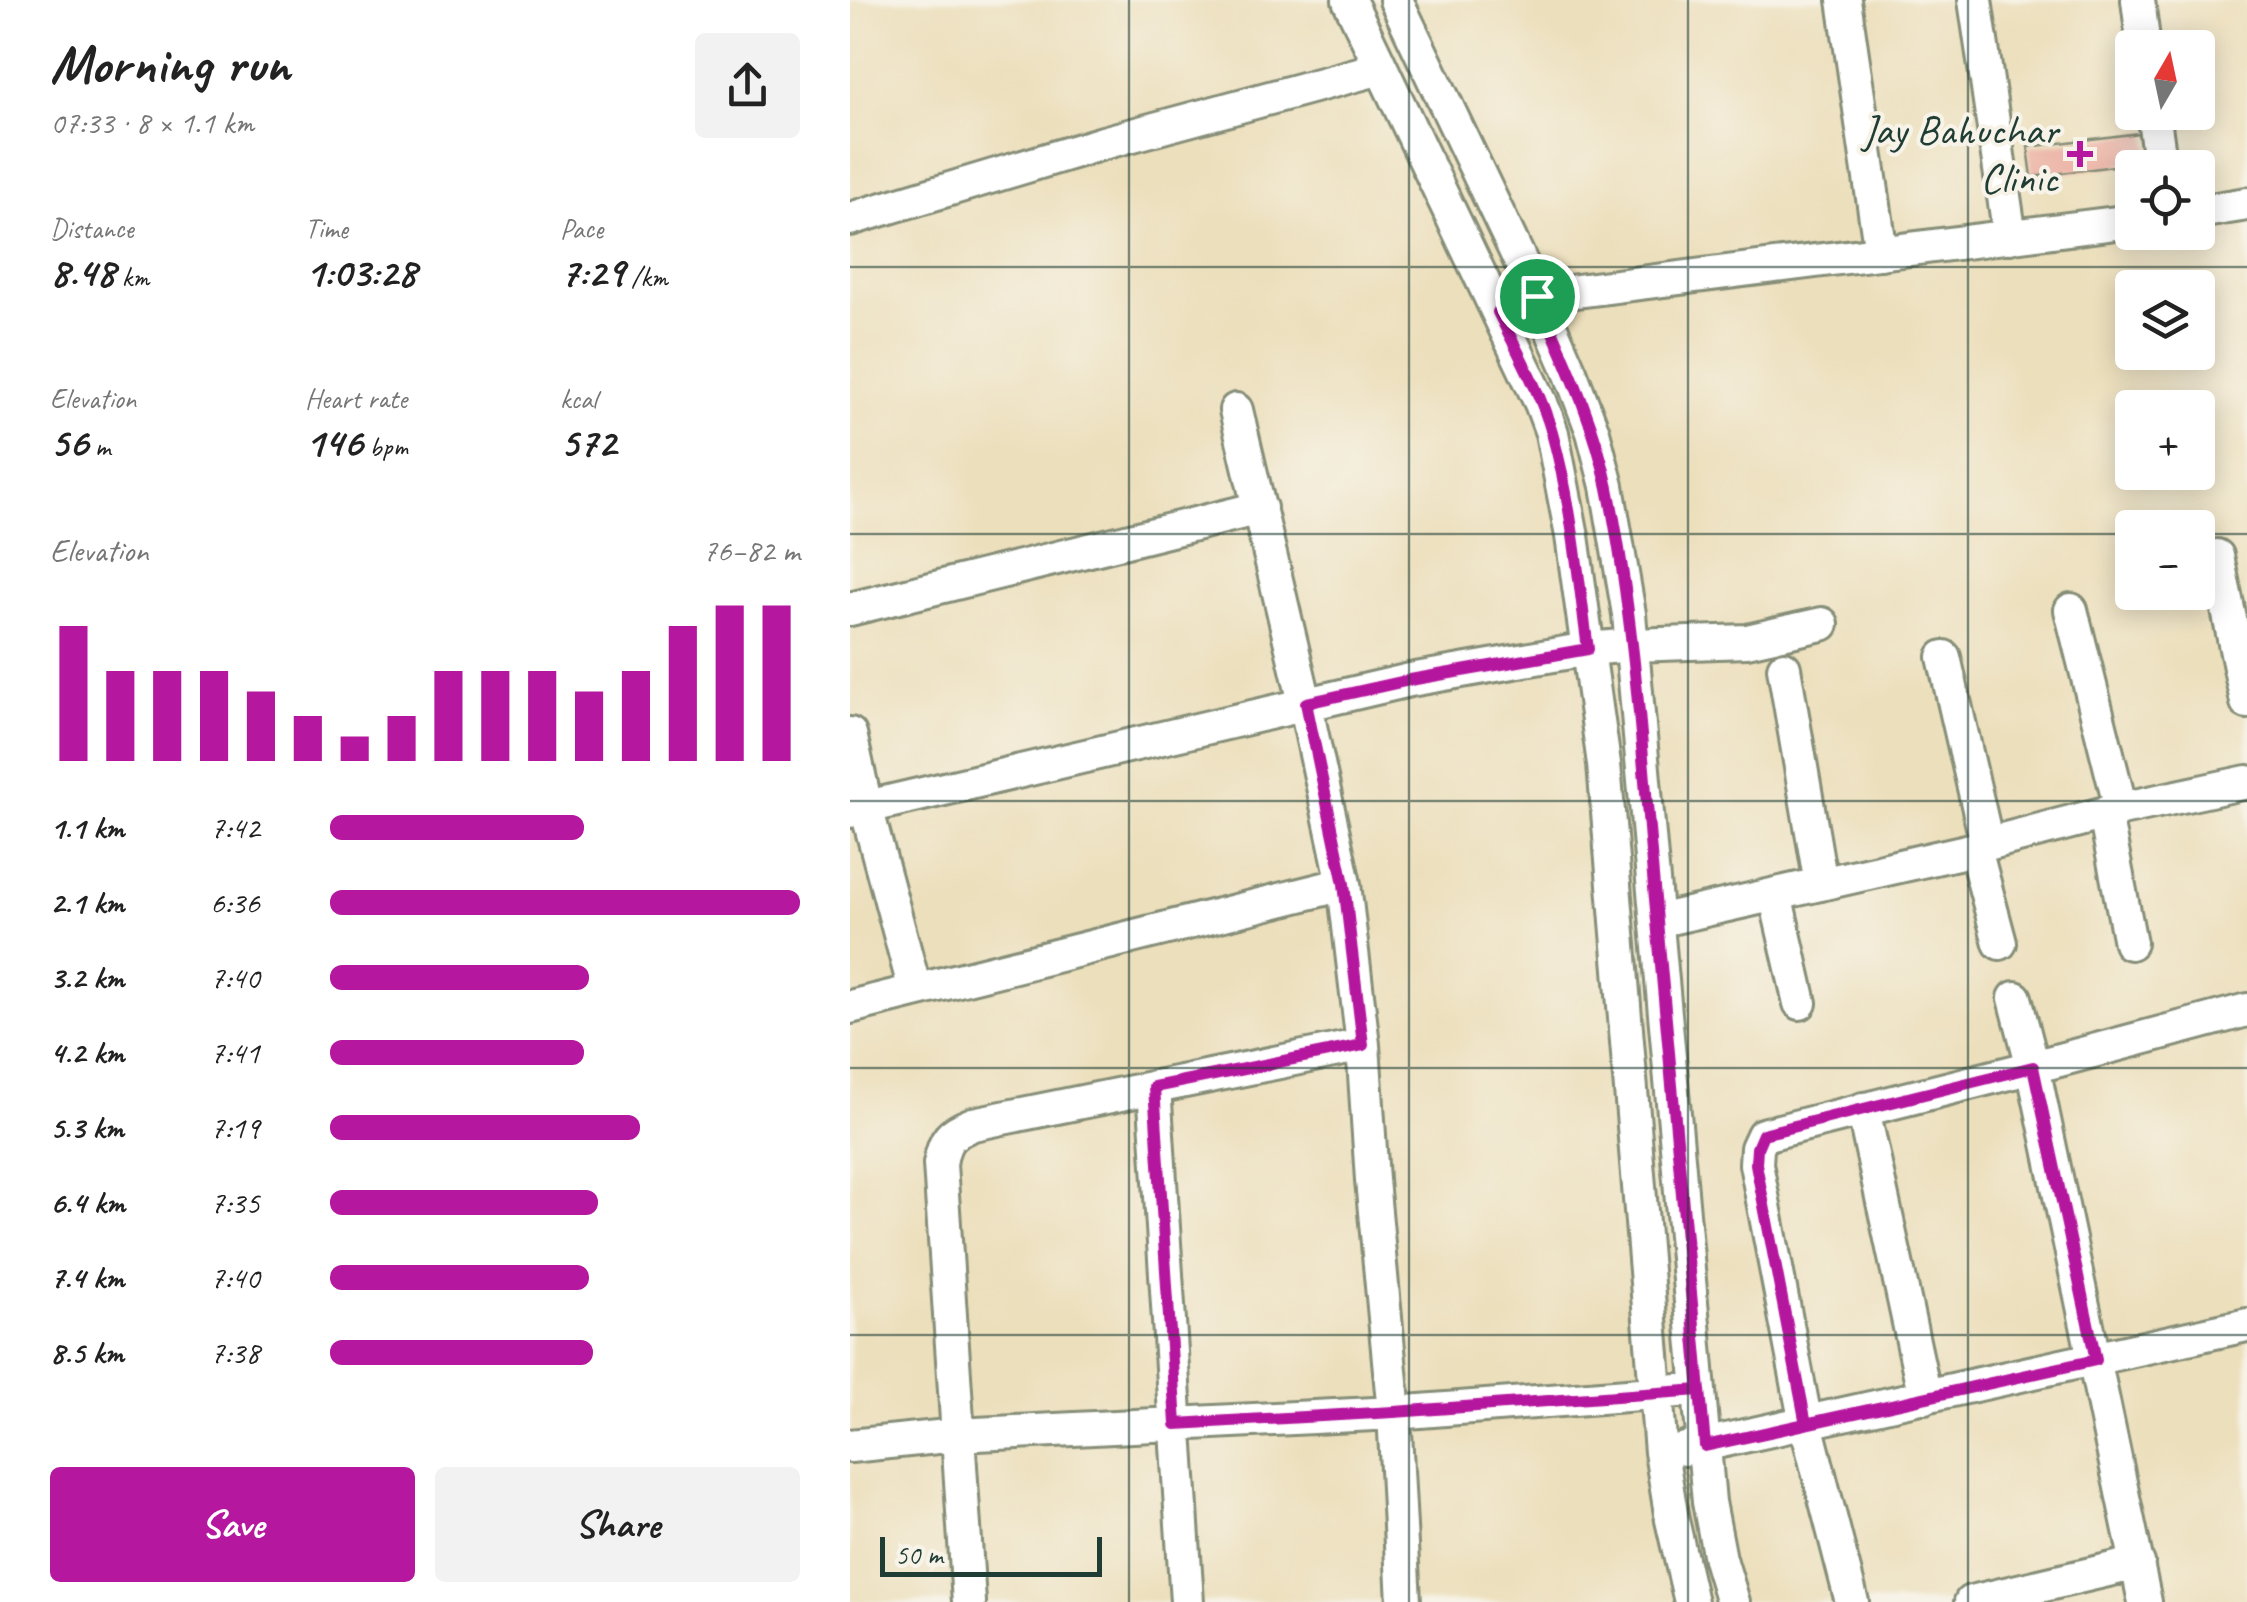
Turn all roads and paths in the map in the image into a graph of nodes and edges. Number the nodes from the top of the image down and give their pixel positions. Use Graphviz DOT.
graph roads {
  1 [pos="1349,0"];
  2 [pos="1396,0"];
  3 [pos="1844,0"];
  4 [pos="1975,0"];
  5 [pos="2138,0"];
  6 [pos="2142,30"];
  7 [pos="1381,68"];
  8 [pos="2247,204"];
  9 [pos="2215,209"];
  10 [pos="850,219"];
  11 [pos="2115,223"];
  12 [pos="2010,236"];
  13 [pos="1881,253"];
  14 [pos="1537,296"];
  15 [pos="1498,312"];
  16 [pos="1236,410"];
  17 [pos="1260,508"];
  18 [pos="2217,556"];
  19 [pos="850,609"];
  20 [pos="2071,610"];
  21 [pos="1822,624"];
  22 [pos="1632,645"];
  23 [pos="1588,649"];
  24 [pos="1944,657"];
  25 [pos="1784,668"];
  26 [pos="2247,702"];
  27 [pos="1306,703"];
  28 [pos="850,734"];
  29 [pos="2247,782"];
  30 [pos="858,809"];
  31 [pos="2113,811"];
  32 [pos="1981,847"];
  33 [pos="1344,884"];
  34 [pos="1821,884"];
  35 [pos="1775,894"];
  36 [pos="1657,921"];
  37 [pos="2000,942"];
  38 [pos="2130,943"];
  39 [pos="915,990"];
  40 [pos="2014,998"];
  41 [pos="1800,1003"];
  42 [pos="850,1008"];
  43 [pos="2247,1010"];
  44 [pos="1363,1045"];
  45 [pos="2033,1067"];
  46 [pos="1154,1087"];
  47 [pos="1863,1109"];
  48 [pos="2247,1325"];
  49 [pos="2096,1360"];
  50 [pos="1700,1390"];
  51 [pos="1656,1393"];
  52 [pos="1925,1397"];
  53 [pos="1394,1412"];
  54 [pos="1176,1424"];
  55 [pos="1806,1424"];
  56 [pos="958,1435"];
  57 [pos="850,1446"];
  58 [pos="1705,1446"];
  59 [pos="1661,1452"];
  60 [pos="2138,1563"];
  61 [pos="969,1602"];
  62 [pos="1187,1602"];
  63 [pos="1404,1602"];
  64 [pos="1691,1602"];
  65 [pos="1733,1602"];
  66 [pos="1852,1602"];
  67 [pos="1971,1602"];
  68 [pos="2145,1602"];
  1 -- 7 [label="street"];
  2 -- 14 [label="street"];
  3 -- 13 [label="street"];
  4 -- 12 [label="street"];
  5 -- 6 [label="street"];
  7 -- 10 [label="street"];
  7 -- 15 [label="street"];
  8 -- 9 [label="street"];
  11 -- 12 [label="street"];
  12 -- 13 [label="street"];
  13 -- 14 [label="street"];
  14 -- 15 [label="street"];
  14 -- 22 [label="street"];
  15 -- 23 [label="street"];
  16 -- 17 [label="street"];
  17 -- 19 [label="street"];
  17 -- 27 [label="street"];
  18 -- 26 [label="street"];
  20 -- 31 [label="street"];
  21 -- 22 [label="street"];
  22 -- 23 [label="street"];
  22 -- 36 [label="street"];
  23 -- 27 [label="street"];
  23 -- 51 [label="street"];
  24 -- 32 [label="street"];
  25 -- 34 [label="street"];
  27 -- 30 [label="street"];
  27 -- 33 [label="street"];
  28 -- 30 [label="street"];
  29 -- 31 [label="street"];
  30 -- 39 [label="street"];
  31 -- 32 [label="street"];
  31 -- 38 [label="street"];
  32 -- 34 [label="street"];
  32 -- 37 [label="street"];
  33 -- 39 [label="street"];
  33 -- 44 [label="street"];
  34 -- 35 [label="street"];
  35 -- 36 [label="street"];
  35 -- 41 [label="street"];
  36 -- 50 [label="street"];
  39 -- 42 [label="street"];
  40 -- 45 [label="street"];
  43 -- 45 [label="street"];
  44 -- 46 [label="street"];
  44 -- 53 [label="street"];
  45 -- 47 [label="street"];
  45 -- 49 [label="street"];
  46 -- 54 [label="street"];
  46 -- 56 [label="street"];
  47 -- 52 [label="street"];
  47 -- 55 [label="street"];
  48 -- 49 [label="street"];
  49 -- 52 [label="street"];
  49 -- 60 [label="street"];
  50 -- 51 [label="street"];
  50 -- 58 [label="street"];
  51 -- 53 [label="street"];
  51 -- 59 [label="street"];
  52 -- 55 [label="street"];
  53 -- 54 [label="street"];
  53 -- 63 [label="street"];
  54 -- 56 [label="street"];
  54 -- 62 [label="street"];
  55 -- 58 [label="street"];
  55 -- 66 [label="street"];
  56 -- 57 [label="street"];
  56 -- 61 [label="street"];
  58 -- 59 [label="street"];
  58 -- 65 [label="street"];
  59 -- 64 [label="street"];
  60 -- 67 [label="street"];
  60 -- 68 [label="street"];
}
